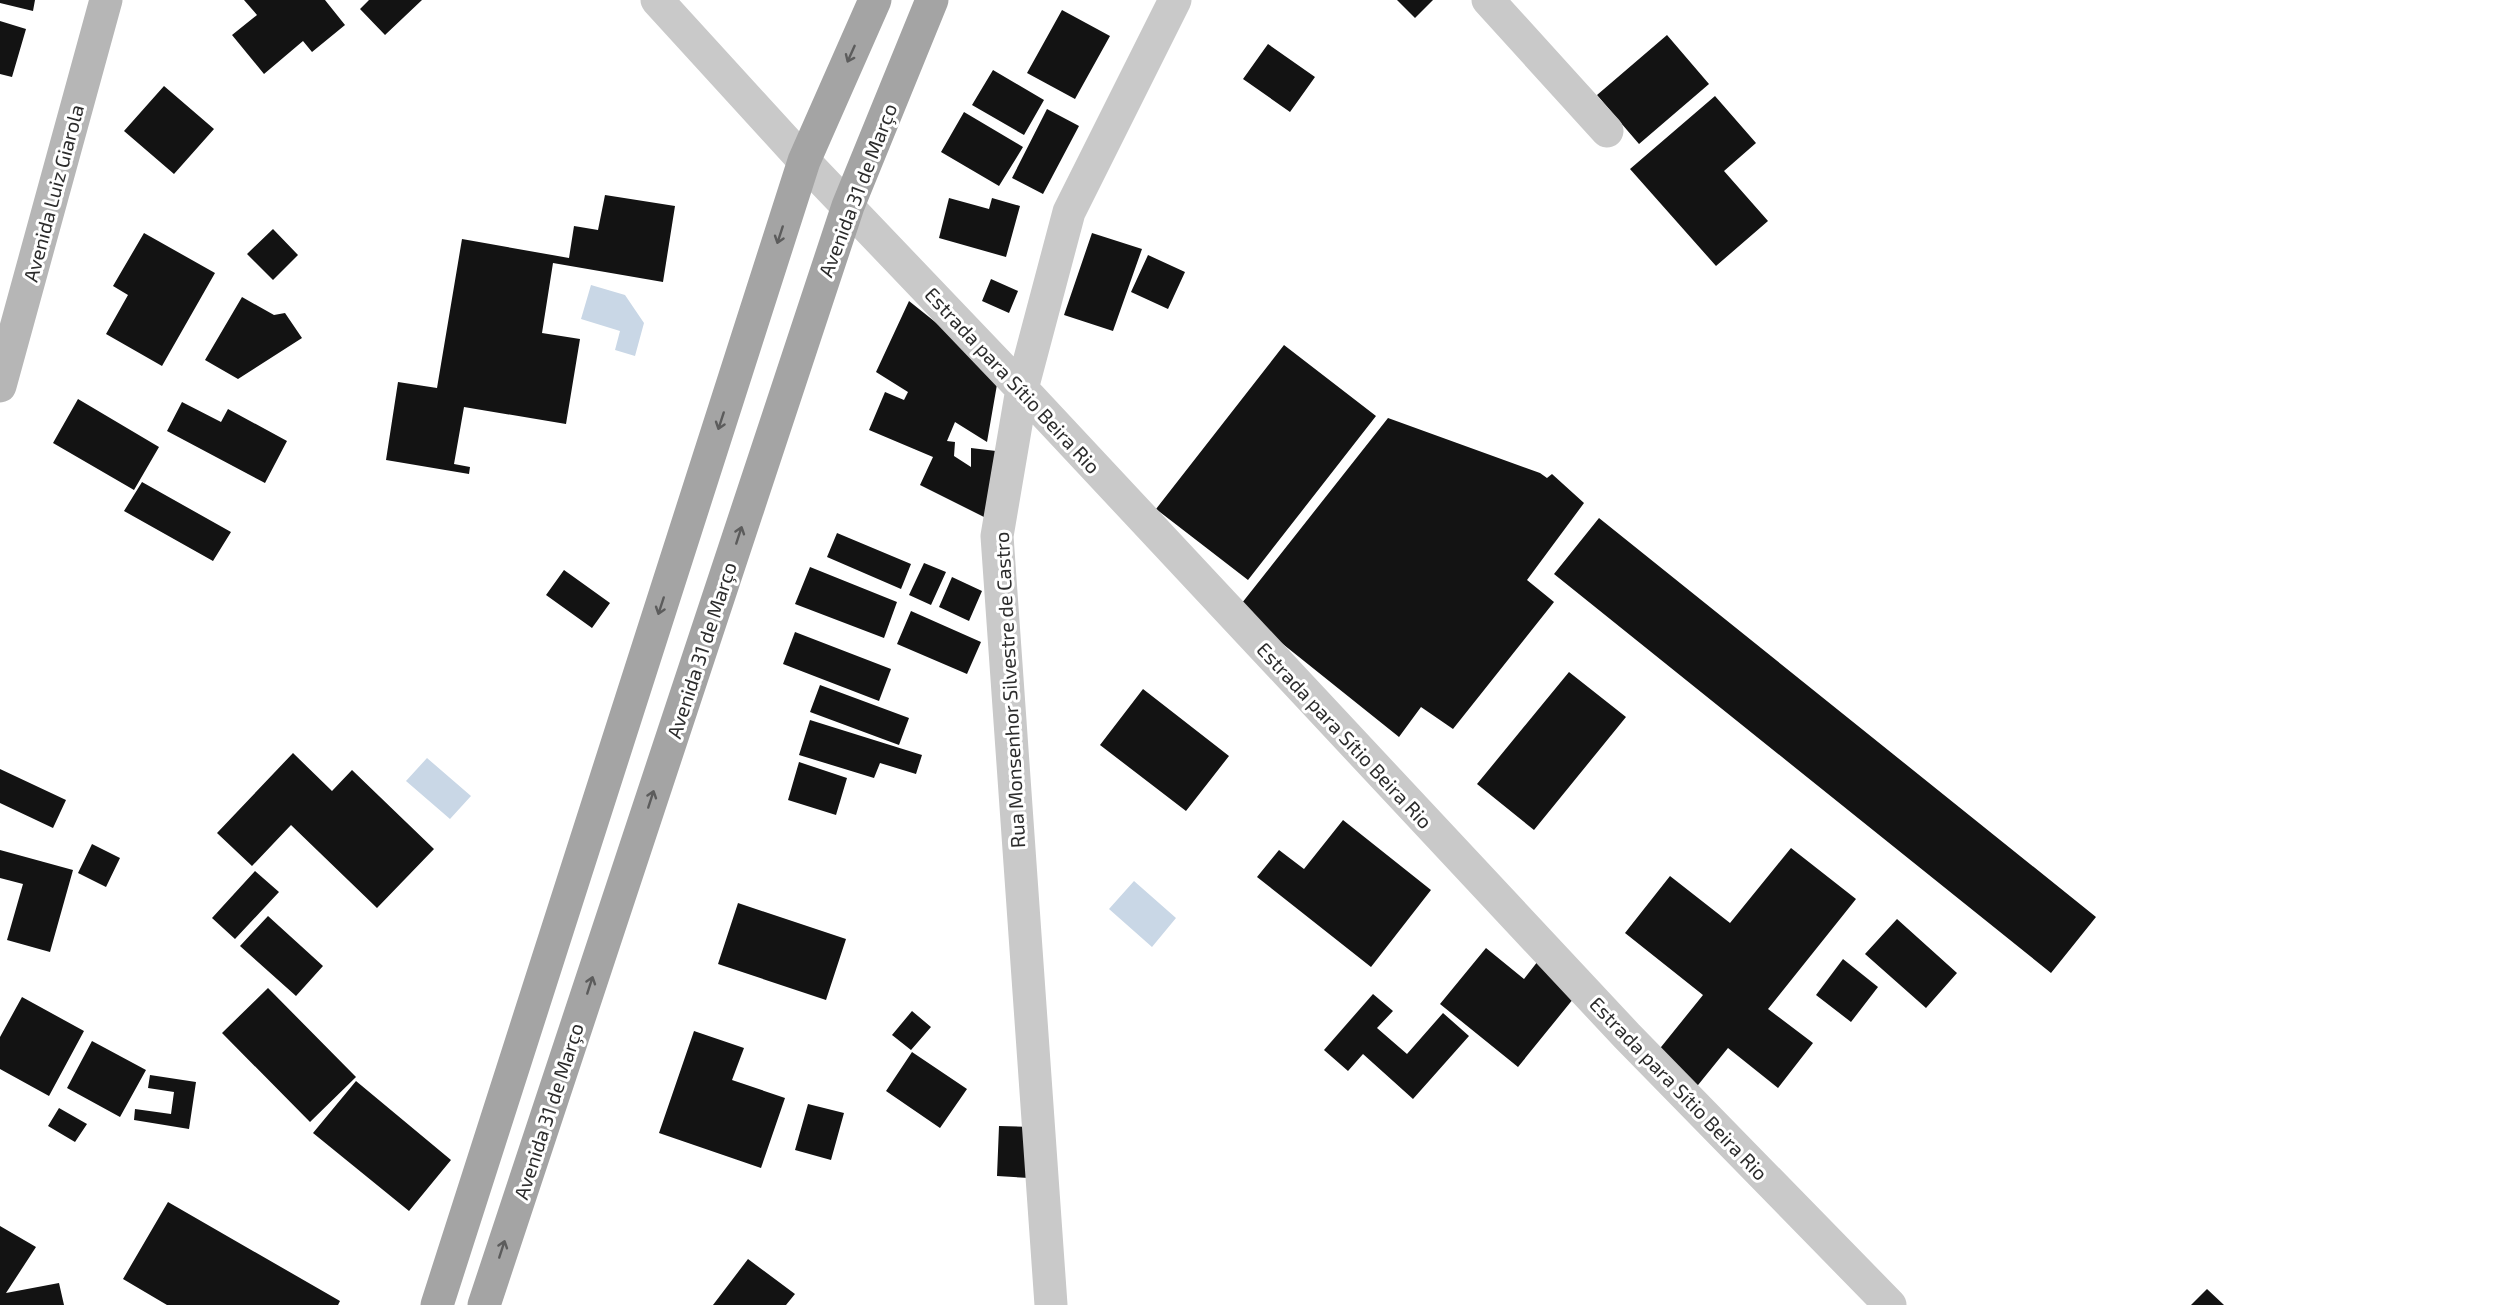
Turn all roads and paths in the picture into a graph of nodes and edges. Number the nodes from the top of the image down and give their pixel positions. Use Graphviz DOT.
graph roads {
  1 [pos="106,0"];
  2 [pos="657,0"];
  3 [pos="875,0"];
  4 [pos="932,0"];
  5 [pos="1175,0"];
  6 [pos="1488,0"];
  7 [pos="1607,131"];
  8 [pos="804,161"];
  9 [pos="848,206"];
  10 [pos="0,386"];
  11 [pos="1022,389"];
  12 [pos="581,855"];
  13 [pos="630,865"];
  14 [pos="437,1305"];
  15 [pos="484,1305"];
  16 [pos="1051,1305"];
  17 [pos="1890,1305"];
  1 -- 10 [label="street, Avenida Luiz Giarola"];
  2 -- 8 [label="street, Estrada para Sítio Beira Rio"];
  3 -- 8 [label="main road, one-way"];
  4 -- 9 [label="main road, Avenida 31 de Março"];
  5 -- 11 [label="street, Rua Monsenhor Silvestre de Castro"];
  6 -- 7 [label="street"];
  8 -- 9 [label="street, Estrada para Sítio Beira Rio"];
  8 -- 12 [label="main road, one-way"];
  9 -- 11 [label="street, Estrada para Sítio Beira Rio"];
  13 -- 9 [label="main road, Avenida 31 de Março, one-way"];
  11 -- 16 [label="street, Rua Monsenhor Silvestre de Castro"];
  11 -- 17 [label="street, Estrada para Sítio Beira Rio"];
  12 -- 13 [label="main road"];
  12 -- 14 [label="main road"];
  15 -- 13 [label="main road, Avenida 31 de Março, one-way"];
}
